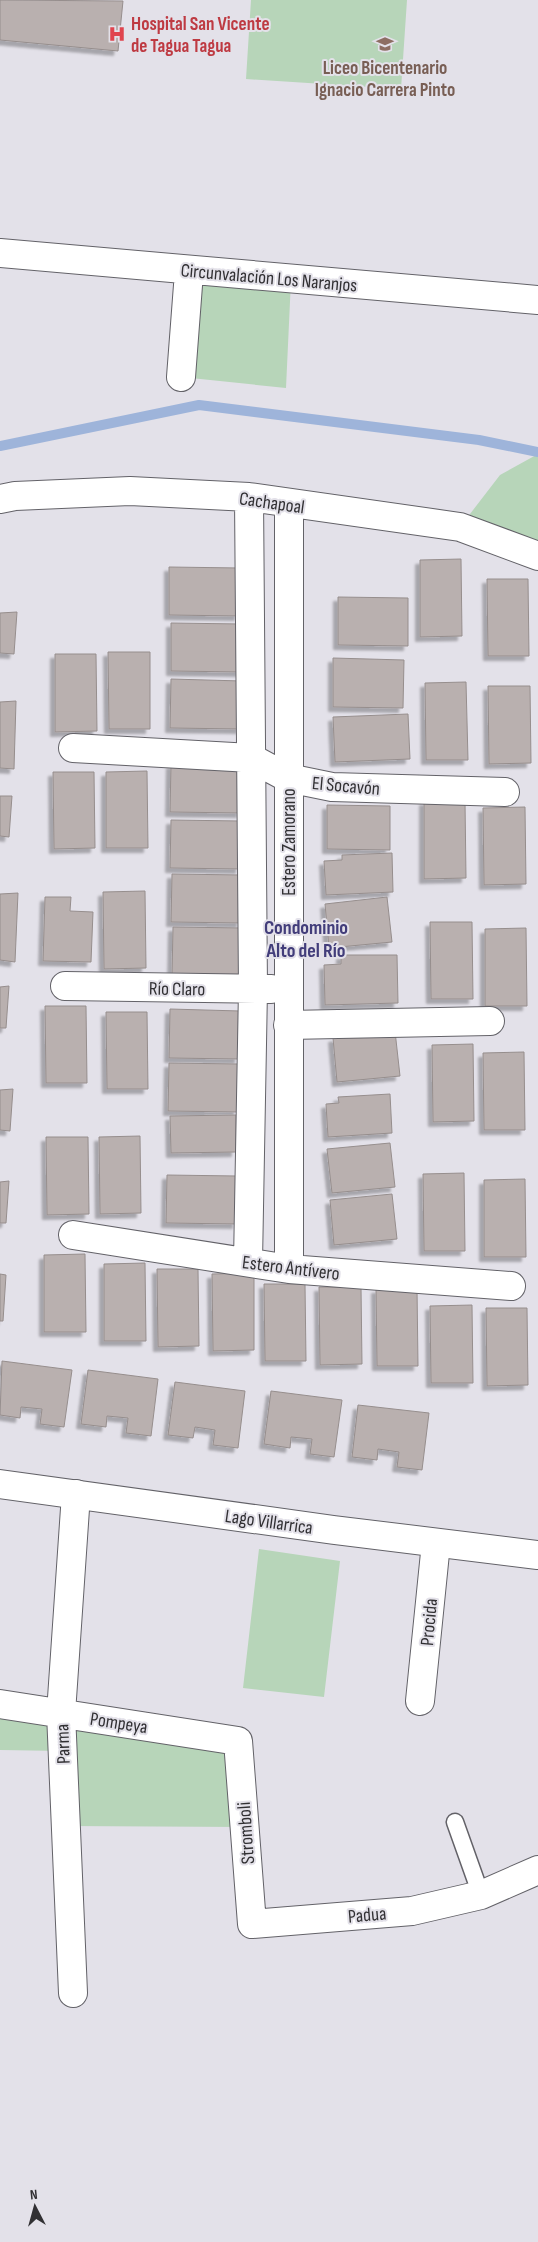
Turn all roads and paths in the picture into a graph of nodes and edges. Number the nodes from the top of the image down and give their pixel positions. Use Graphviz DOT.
graph roads {
  1 [pos="0,253"];
  2 [pos="192,271"];
  3 [pos="538,300"];
  4 [pos="181,378"];
  5 [pos="249,497"];
  6 [pos="0,499"];
  7 [pos="289,504"];
  8 [pos="538,556"];
  9 [pos="73,748"];
  10 [pos="251,758"];
  11 [pos="288,778"];
  12 [pos="505,792"];
  13 [pos="65,986"];
  14 [pos="289,988"];
  15 [pos="253,989"];
  16 [pos="490,1021"];
  17 [pos="288,1025"];
  18 [pos="72,1235"];
  19 [pos="248,1262"];
  20 [pos="290,1269"];
  21 [pos="511,1286"];
  22 [pos="0,1484"];
  23 [pos="76,1494"];
  24 [pos="436,1543"];
  25 [pos="538,1555"];
  26 [pos="420,1701"];
  27 [pos="0,1704"];
  28 [pos="61,1713"];
  29 [pos="238,1741"];
  30 [pos="455,1822"];
  31 [pos="538,1870"];
  32 [pos="481,1895"];
  33 [pos="252,1924"];
  34 [pos="73,1993"];
  1 -- 2 [label="street, Circunvalación Los Naranjos"];
  2 -- 3 [label="street, Circunvalación Los Naranjos"];
  2 -- 4 [label="street"];
  5 -- 6 [label="street, Cachapoal"];
  5 -- 7 [label="street, Cachapoal"];
  5 -- 10 [label="street"];
  7 -- 8 [label="street, Cachapoal"];
  7 -- 11 [label="street, Estero Zamorano"];
  9 -- 10 [label="street, El Socavón"];
  10 -- 11 [label="street, El Socavón"];
  10 -- 15 [label="street"];
  11 -- 12 [label="street, El Socavón"];
  11 -- 14 [label="street, Estero Zamorano"];
  13 -- 15 [label="street, Río Claro"];
  14 -- 15 [label="street, Río Claro"];
  14 -- 17 [label="street, Estero Zamorano"];
  15 -- 19 [label="street"];
  16 -- 17 [label="street"];
  17 -- 20 [label="street, Estero Zamorano"];
  18 -- 19 [label="street, Estero Antívero"];
  19 -- 20 [label="street, Estero Antívero"];
  20 -- 21 [label="street, Estero Antívero"];
  22 -- 23 [label="street, Lago Villarrica"];
  23 -- 24 [label="street, Lago Villarrica"];
  23 -- 28 [label="street, Parma"];
  24 -- 25 [label="street, Lago Villarrica"];
  24 -- 26 [label="street, Procida"];
  27 -- 28 [label="street, Pompeya"];
  28 -- 29 [label="street, Pompeya"];
  28 -- 34 [label="street, Parma"];
  29 -- 33 [label="street, Stromboli"];
  30 -- 32 [label="lane"];
  31 -- 32 [label="street, Padua"];
  32 -- 33 [label="street, Padua"];
}
